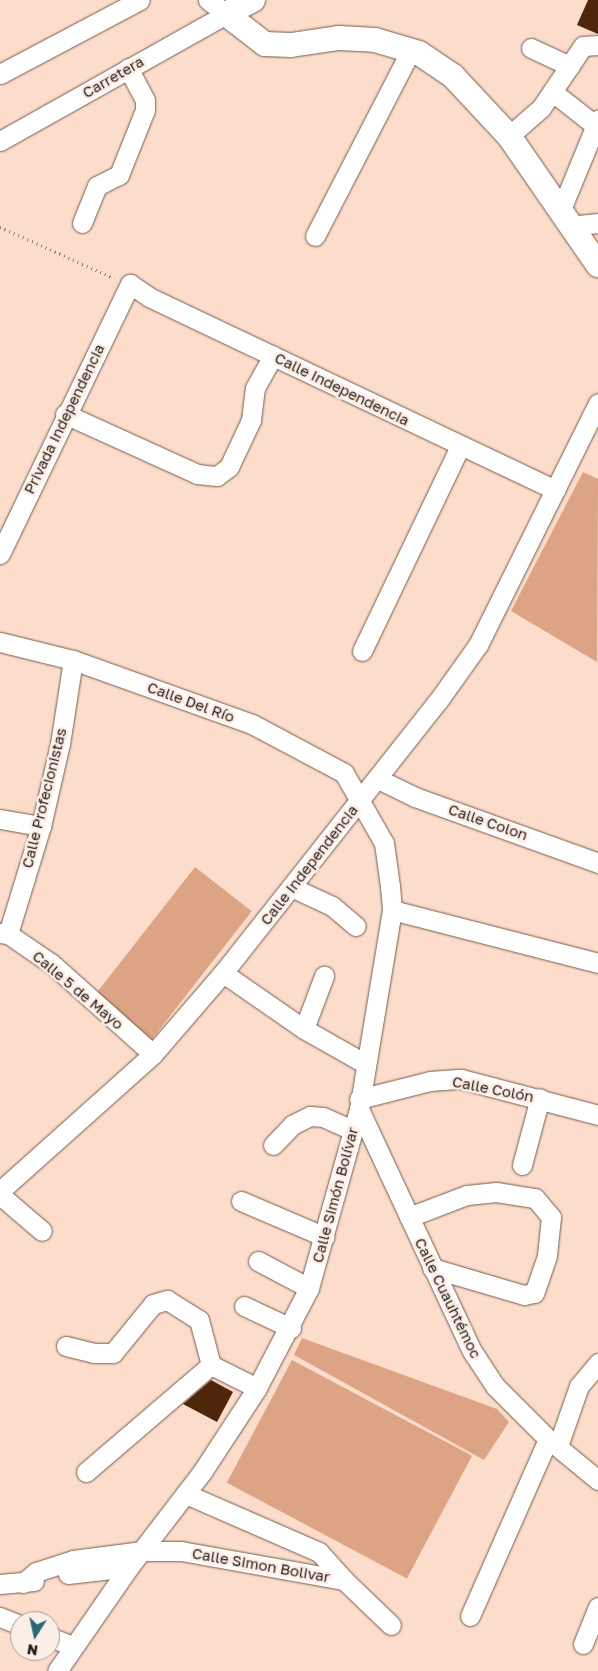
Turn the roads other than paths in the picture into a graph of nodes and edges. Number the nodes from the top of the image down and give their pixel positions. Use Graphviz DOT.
graph roads {
  1 [pos="140,0"];
  2 [pos="208,0"];
  3 [pos="253,0"];
  4 [pos="226,14"];
  5 [pos="598,45"];
  6 [pos="531,48"];
  7 [pos="411,50"];
  8 [pos="570,66"];
  9 [pos="128,68"];
  10 [pos="0,74"];
  11 [pos="554,93"];
  12 [pos="597,123"];
  13 [pos="509,136"];
  14 [pos="0,141"];
  15 [pos="565,219"];
  16 [pos="82,223"];
  17 [pos="598,223"];
  18 [pos="315,236"];
  19 [pos="598,265"];
  20 [pos="130,284"];
  21 [pos="273,356"];
  22 [pos="598,403"];
  23 [pos="66,414"];
  24 [pos="460,446"];
  25 [pos="556,490"];
  26 [pos="0,554"];
  27 [pos="0,642"];
  28 [pos="362,651"];
  29 [pos="73,660"];
  30 [pos="378,779"];
  31 [pos="361,799"];
  32 [pos="0,819"];
  33 [pos="40,826"];
  34 [pos="598,863"];
  35 [pos="291,887"];
  36 [pos="392,910"];
  37 [pos="356,926"];
  38 [pos="4,933"];
  39 [pos="598,963"];
  40 [pos="223,973"];
  41 [pos="324,976"];
  42 [pos="304,1029"];
  43 [pos="153,1054"];
  44 [pos="364,1063"];
  45 [pos="540,1098"];
  46 [pos="359,1104"];
  47 [pos="598,1115"];
  48 [pos="352,1130"];
  49 [pos="273,1145"];
  50 [pos="522,1165"];
  51 [pos="0,1191"];
  52 [pos="0,1195"];
  53 [pos="241,1201"];
  54 [pos="409,1217"];
  55 [pos="42,1231"];
  56 [pos="325,1237"];
  57 [pos="258,1262"];
  58 [pos="432,1268"];
  59 [pos="309,1288"];
  60 [pos="244,1306"];
  61 [pos="291,1328"];
  62 [pos="66,1346"];
  63 [pos="598,1363"];
  64 [pos="212,1365"];
  65 [pos="258,1388"];
  66 [pos="553,1442"];
  67 [pos="86,1472"];
  68 [pos="598,1480"];
  69 [pos="186,1494"];
  70 [pos="142,1550"];
  71 [pos="129,1567"];
  72 [pos="344,1580"];
  73 [pos="23,1583"];
  74 [pos="0,1584"];
  75 [pos="598,1607"];
  76 [pos="470,1616"];
  77 [pos="391,1625"];
  78 [pos="60,1641"];
  79 [pos="583,1644"];
  80 [pos="72,1646"];
  81 [pos="57,1671"];
  1 -- 10 [label="street"];
  2 -- 4 [label="street"];
  3 -- 4 [label="main road"];
  4 -- 7 [label="main road"];
  4 -- 9 [label="street, Carretera"];
  5 -- 8 [label="street"];
  6 -- 8 [label="street"];
  7 -- 13 [label="main road"];
  7 -- 18 [label="street"];
  8 -- 11 [label="street"];
  9 -- 14 [label="street, Carretera"];
  9 -- 16 [label="street"];
  11 -- 12 [label="street"];
  11 -- 13 [label="street"];
  12 -- 15 [label="street"];
  13 -- 15 [label="main road"];
  15 -- 17 [label="street"];
  15 -- 19 [label="main road"];
  20 -- 21 [label="street, Calle Independencia"];
  20 -- 23 [label="street, Privada Independencia"];
  21 -- 23 [label="street"];
  21 -- 24 [label="street, Calle Independencia"];
  22 -- 25 [label="street, Calle Independencia"];
  23 -- 26 [label="street, Privada Independencia"];
  24 -- 25 [label="street, Calle Independencia"];
  24 -- 28 [label="street"];
  25 -- 30 [label="street, Calle Independencia"];
  27 -- 29 [label="street, Calle Del Río"];
  29 -- 31 [label="street, Calle Del Río"];
  29 -- 33 [label="street, Calle Profecionistas"];
  30 -- 31 [label="street, Calle Independencia"];
  30 -- 34 [label="street, Calle Colon"];
  31 -- 35 [label="street, Calle Independencia"];
  31 -- 36 [label="street, Calle Simón Bolívar"];
  32 -- 33 [label="street"];
  33 -- 38 [label="street, Calle Profecionistas"];
  35 -- 37 [label="street"];
  35 -- 40 [label="street, Calle Independencia"];
  36 -- 39 [label="street"];
  36 -- 44 [label="street, Calle Simón Bolívar"];
  38 -- 43 [label="street, Calle 5 de Mayo"];
  40 -- 42 [label="street"];
  40 -- 43 [label="street, Calle Independencia"];
  41 -- 42 [label="street"];
  42 -- 44 [label="street"];
  43 -- 51 [label="street, Calle Independencia"];
  44 -- 46 [label="street, Calle Simón Bolívar"];
  45 -- 46 [label="street, Calle Colón"];
  45 -- 47 [label="street, Calle Colón"];
  45 -- 50 [label="street"];
  46 -- 48 [label="street, Calle Simón Bolívar"];
  46 -- 54 [label="street, Calle Cuauhtémoc"];
  48 -- 49 [label="street"];
  48 -- 56 [label="street, Calle Simón Bolívar"];
  52 -- 55 [label="street"];
  53 -- 56 [label="street"];
  54 -- 58 [label="street, Calle Cuauhtémoc"];
  54 -- 58 [label="street"];
  56 -- 59 [label="street, Calle Simón Bolívar"];
  57 -- 59 [label="street"];
  58 -- 66 [label="street, Calle Cuauhtémoc"];
  59 -- 61 [label="street, Calle Simón Bolívar"];
  60 -- 61 [label="street"];
  61 -- 65 [label="street, Calle Simón Bolívar"];
  62 -- 64 [label="street"];
  63 -- 66 [label="street"];
  64 -- 65 [label="street"];
  64 -- 67 [label="street"];
  65 -- 69 [label="street, Calle Simón Bolívar"];
  66 -- 68 [label="street, Calle Cuauhtémoc"];
  66 -- 76 [label="street"];
  69 -- 70 [label="street, Calle Simón Bolívar"];
  69 -- 72 [label="street"];
  70 -- 71 [label="street, Calle Simón Bolívar"];
  70 -- 72 [label="street, Calle Simon Bolivar"];
  70 -- 73 [label="street"];
  71 -- 73 [label="street"];
  71 -- 80 [label="street, Calle Simón Bolívar"];
  72 -- 77 [label="street, Calle Simon Bolivar"];
  73 -- 74 [label="street"];
  75 -- 79 [label="street"];
  78 -- 80 [label="street"];
  80 -- 81 [label="street, Calle Simón Bolívar"];
}
